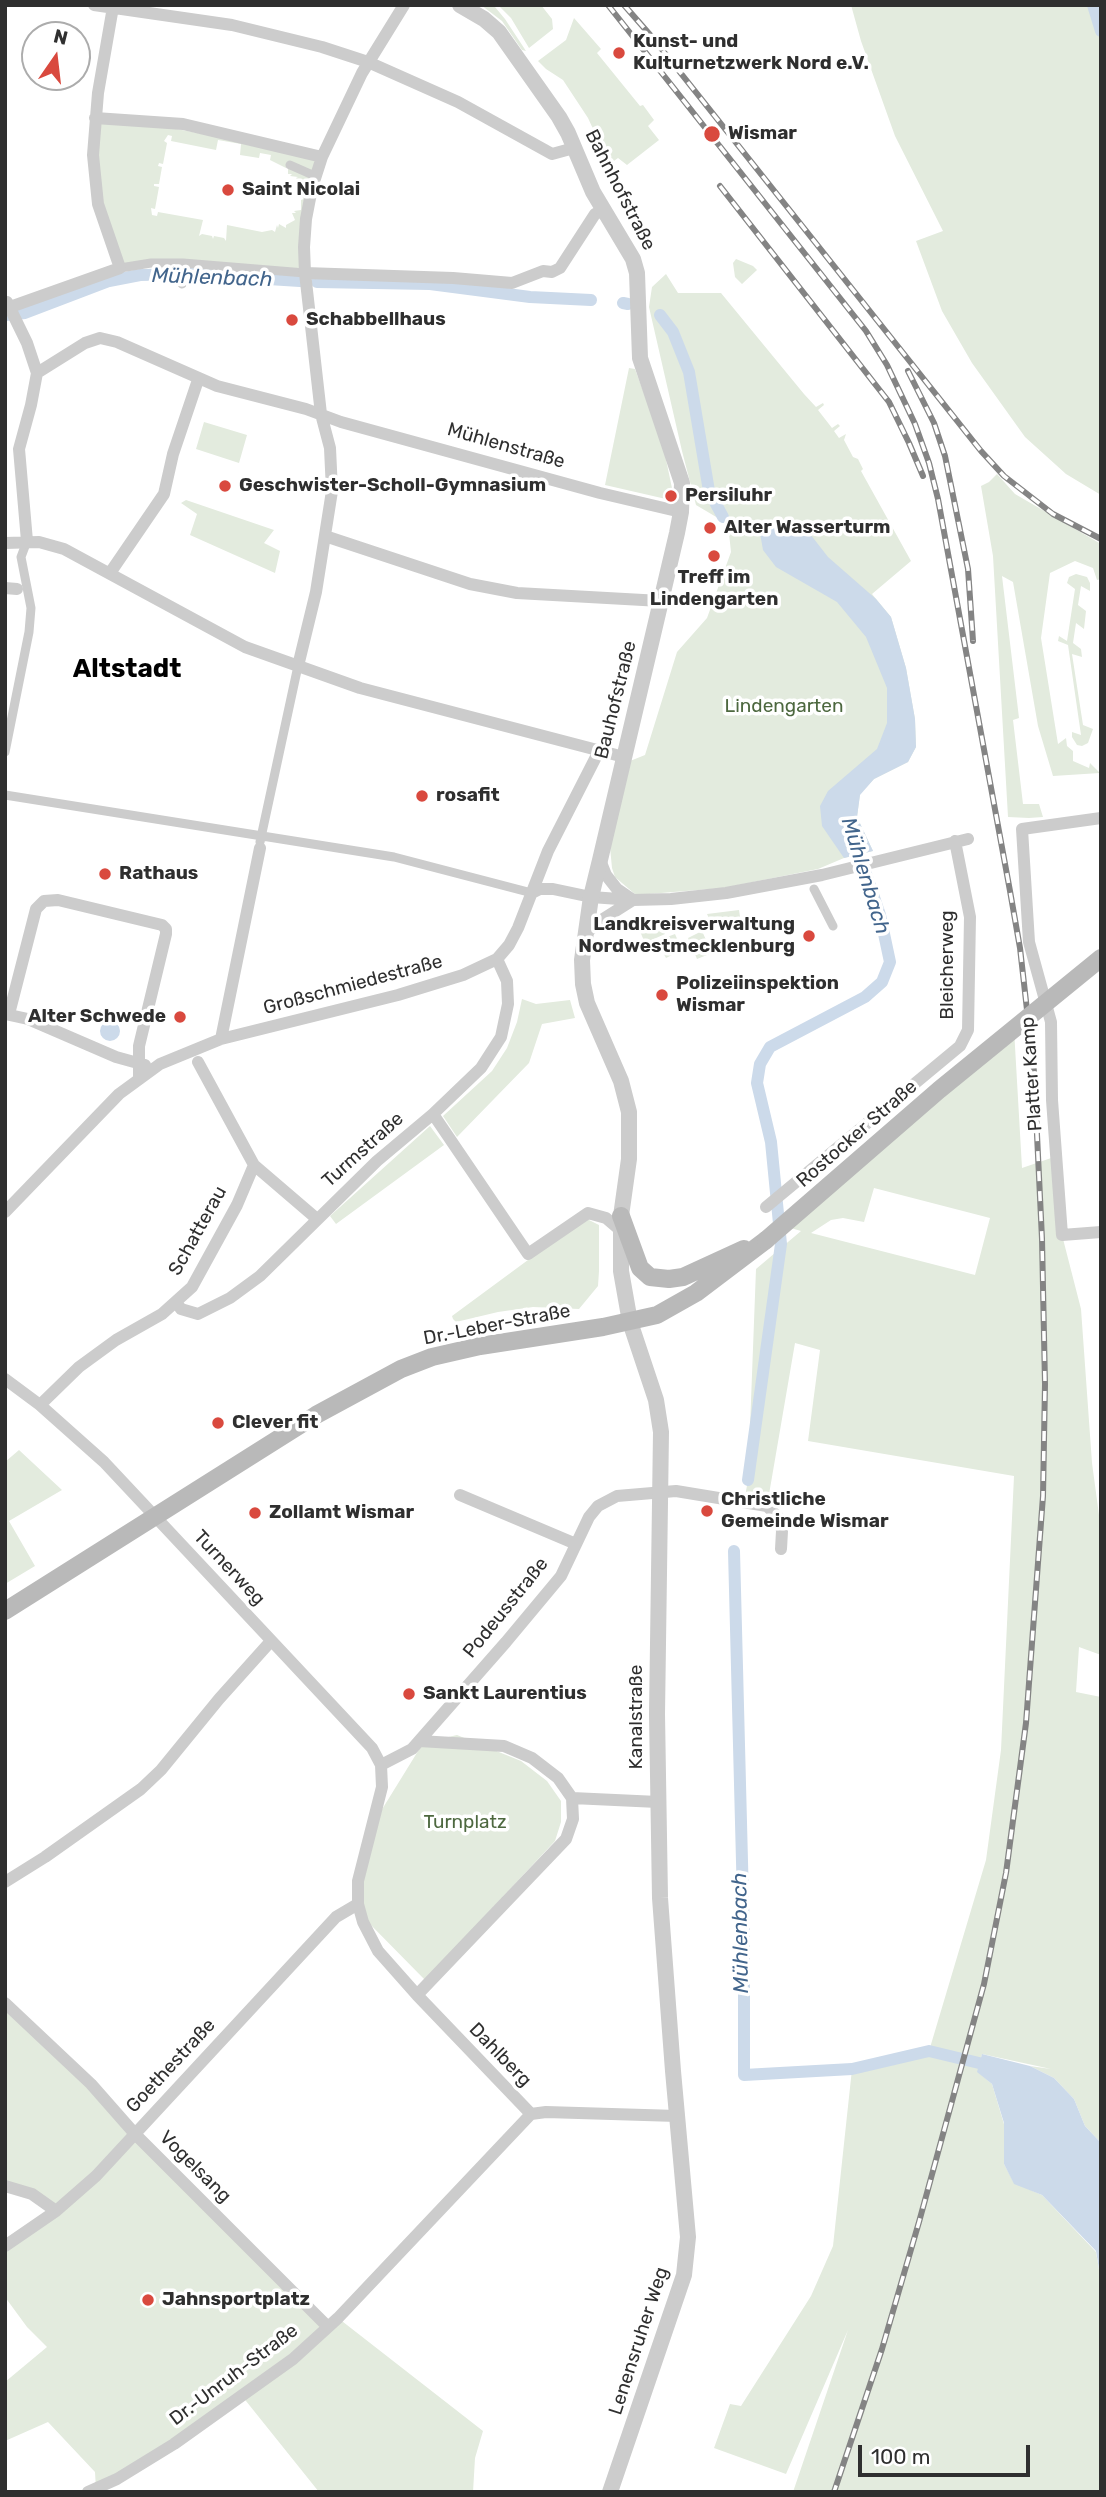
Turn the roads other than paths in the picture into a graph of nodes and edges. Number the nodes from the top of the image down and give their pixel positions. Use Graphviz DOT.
graph roads {
  1 [pos="94,5"];
  2 [pos="404,5"];
  3 [pos="460,5"];
  4 [pos="113,7"];
  5 [pos="368,62"];
  6 [pos="95,118"];
  7 [pos="574,148"];
  8 [pos="322,157"];
  9 [pos="290,164"];
  10 [pos="315,176"];
  11 [pos="604,210"];
  12 [pos="120,268"];
  13 [pos="305,273"];
  14 [pos="7,304"];
  15 [pos="11,324"];
  16 [pos="37,373"];
  17 [pos="198,380"];
  18 [pos="321,414"];
  19 [pos="681,512"];
  20 [pos="325,536"];
  21 [pos="27,541"];
  22 [pos="5,543"];
  23 [pos="110,573"];
  24 [pos="661,601"];
  25 [pos="298,666"];
  26 [pos="599,751"];
  27 [pos="5,752"];
  28 [pos="624,757"];
  29 [pos="5,795"];
  30 [pos="1101,818"];
  31 [pos="260,843"];
  32 [pos="600,860"];
  33 [pos="814,890"];
  34 [pos="532,893"];
  35 [pos="591,897"];
  36 [pos="634,900"];
  37 [pos="833,926"];
  38 [pos="586,933"];
  39 [pos="1101,958"];
  40 [pos="497,959"];
  41 [pos="7,1014"];
  42 [pos="221,1039"];
  43 [pos="139,1045"];
  44 [pos="116,1057"];
  45 [pos="198,1062"];
  46 [pos="142,1072"];
  47 [pos="433,1114"];
  48 [pos="254,1165"];
  49 [pos="766,1207"];
  50 [pos="5,1212"];
  51 [pos="317,1219"];
  52 [pos="620,1223"];
  53 [pos="1101,1233"];
  54 [pos="766,1240"];
  55 [pos="176,1302"];
  56 [pos="630,1322"];
  57 [pos="5,1379"];
  58 [pos="40,1405"];
  59 [pos="661,1492"];
  60 [pos="460,1494"];
  61 [pos="154,1517"];
  62 [pos="576,1544"];
  63 [pos="780,1549"];
  64 [pos="5,1611"];
  65 [pos="271,1641"];
  66 [pos="419,1741"];
  67 [pos="381,1765"];
  68 [pos="572,1798"];
  69 [pos="658,1802"];
  70 [pos="5,1882"];
  71 [pos="358,1904"];
  72 [pos="417,1995"];
  73 [pos="5,2003"];
  74 [pos="531,2114"];
  75 [pos="677,2116"];
  76 [pos="135,2134"];
  77 [pos="5,2186"];
  78 [pos="56,2211"];
  79 [pos="5,2246"];
  80 [pos="328,2327"];
  81 [pos="88,2492"];
  82 [pos="610,2492"];
  1 -- 4 [label="street"];
  2 -- 5 [label="street"];
  3 -- 7 [label="street, Bahnhofstraße"];
  4 -- 5 [label="street"];
  4 -- 6 [label="street"];
  5 -- 7 [label="street"];
  5 -- 8 [label="street"];
  6 -- 8 [label="street"];
  6 -- 12 [label="street"];
  7 -- 11 [label="street, Bahnhofstraße"];
  8 -- 10 [label="street"];
  9 -- 10 [label="street"];
  10 -- 13 [label="street"];
  11 -- 13 [label="street"];
  11 -- 19 [label="street, Bahnhofstraße"];
  12 -- 13 [label="street"];
  12 -- 14 [label="street"];
  13 -- 18 [label="street"];
  14 -- 15 [label="street"];
  15 -- 16 [label="street"];
  16 -- 17 [label="street, Mühlenstraße"];
  16 -- 21 [label="street"];
  17 -- 18 [label="street, Mühlenstraße"];
  17 -- 23 [label="street"];
  18 -- 19 [label="street, Mühlenstraße"];
  18 -- 20 [label="street"];
  19 -- 24 [label="street, Bauhofstraße"];
  20 -- 24 [label="street"];
  20 -- 25 [label="street"];
  21 -- 22 [label="street"];
  21 -- 23 [label="street"];
  21 -- 27 [label="street"];
  23 -- 25 [label="street"];
  24 -- 28 [label="street, Bauhofstraße"];
  25 -- 26 [label="street"];
  25 -- 31 [label="street"];
  26 -- 28 [label="street"];
  26 -- 34 [label="street, Bauhofstraße"];
  28 -- 32 [label="street, Bauhofstraße"];
  29 -- 31 [label="street"];
  30 -- 53 [label="street, Platter Kamp"];
  31 -- 34 [label="street"];
  31 -- 42 [label="street"];
  32 -- 35 [label="street, Bauhofstraße"];
  32 -- 36 [label="street"];
  33 -- 37 [label="street"];
  34 -- 35 [label="street"];
  34 -- 40 [label="street"];
  35 -- 36 [label="street"];
  35 -- 38 [label="street"];
  36 -- 38 [label="street"];
  36 -- 49 [label="street, Bleicherweg"];
  38 -- 52 [label="street"];
  39 -- 54 [label="main road, Rostocker Straße, bridge"];
  40 -- 42 [label="street, Großschmiedestraße"];
  40 -- 47 [label="street, Turmstraße"];
  41 -- 43 [label="street"];
  41 -- 44 [label="street"];
  42 -- 46 [label="street, Großschmiedestraße"];
  43 -- 44 [label="street"];
  43 -- 46 [label="street"];
  44 -- 46 [label="street"];
  45 -- 48 [label="street"];
  46 -- 50 [label="street"];
  47 -- 51 [label="street, Turmstraße"];
  47 -- 52 [label="street"];
  48 -- 51 [label="street"];
  48 -- 55 [label="street, Schatterau"];
  51 -- 55 [label="street, Turmstraße"];
  52 -- 54 [label="main road"];
  52 -- 56 [label="street"];
  54 -- 56 [label="main road, Rostocker Straße"];
  55 -- 58 [label="street, Schatterau"];
  56 -- 59 [label="street, Kanalstraße"];
  56 -- 61 [label="main road, Dr.-Leber-Straße"];
  57 -- 58 [label="street, Turnerweg"];
  58 -- 61 [label="street, Turnerweg"];
  59 -- 62 [label="street, Podeusstraße"];
  59 -- 63 [label="street, Podeusstraße"];
  59 -- 69 [label="street, Kanalstraße"];
  60 -- 62 [label="street"];
  61 -- 64 [label="main road, Dr.-Leber-Straße"];
  61 -- 65 [label="street, Turnerweg"];
  62 -- 66 [label="street, Podeusstraße"];
  65 -- 67 [label="street, Turnerweg"];
  65 -- 70 [label="street"];
  66 -- 67 [label="street, Podeusstraße"];
  66 -- 68 [label="street"];
  67 -- 71 [label="street"];
  68 -- 69 [label="street"];
  68 -- 72 [label="street"];
  69 -- 75 [label="street, Kanalstraße"];
  71 -- 72 [label="street, Dahlberg"];
  71 -- 76 [label="street, Goethestraße"];
  72 -- 74 [label="street, Dahlberg"];
  73 -- 76 [label="street, Vogelsang"];
  74 -- 75 [label="street, Dahlberg"];
  74 -- 80 [label="street, Dr.-Unruh-Straße"];
  75 -- 82 [label="street, Lenensruher Weg"];
  76 -- 78 [label="street, Goethestraße"];
  76 -- 80 [label="street, Vogelsang"];
  77 -- 78 [label="street"];
  78 -- 79 [label="street, Goethestraße"];
  80 -- 81 [label="street, Dr.-Unruh-Straße"];
}
